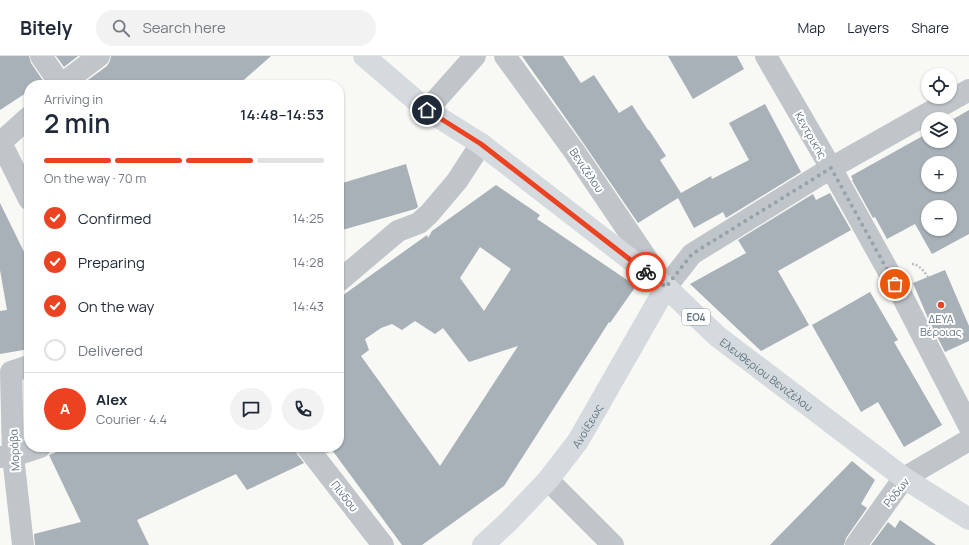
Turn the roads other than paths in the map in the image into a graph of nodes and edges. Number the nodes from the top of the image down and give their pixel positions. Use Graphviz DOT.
graph roads {
  1 [pos="41,56"];
  2 [pos="99,56"];
  3 [pos="364,56"];
  4 [pos="505,56"];
  5 [pos="766,56"];
  6 [pos="469,59"];
  7 [pos="58,80"];
  8 [pos="68,80"];
  9 [pos="969,90"];
  10 [pos="427,110"];
  11 [pos="24,122"];
  12 [pos="1,143"];
  13 [pos="481,144"];
  14 [pos="831,168"];
  15 [pos="24,190"];
  16 [pos="344,276"];
  17 [pos="666,287"];
  18 [pos="24,368"];
  19 [pos="969,426"];
  20 [pos="969,440"];
  21 [pos="24,451"];
  22 [pos="311,452"];
  23 [pos="6,456"];
  24 [pos="904,478"];
  25 [pos="548,480"];
  26 [pos="969,519"];
  27 [pos="23,545"];
  28 [pos="383,545"];
  29 [pos="483,545"];
  30 [pos="613,545"];
  31 [pos="856,545"];
  1 -- 7 [label="street"];
  2 -- 8 [label="street"];
  3 -- 10 [label="main road, Ελευθερίου Βενιζέλου / ΕΟ4"];
  4 -- 17 [label="street, Βενιζέλου"];
  5 -- 14 [label="street, Κεντρικής"];
  6 -- 10 [label="street"];
  9 -- 14 [label="street"];
  10 -- 13 [label="main road, Ελευθερίου Βενιζέλου / ΕΟ4"];
  11 -- 12 [label="street"];
  12 -- 15 [label="street"];
  13 -- 16 [label="street"];
  13 -- 17 [label="main road, Ελευθερίου Βενιζέλου / ΕΟ4"];
  14 -- 17 [label="street"];
  14 -- 19 [label="street, Κεντρικής"];
  17 -- 24 [label="main road, Ελευθερίου Βενιζέλου / ΕΟ4"];
  17 -- 25 [label="main road, Ανοίξεως"];
  18 -- 23 [label="street, Μοράβα"];
  20 -- 24 [label="street, Ρόδων"];
  21 -- 23 [label="street"];
  22 -- 28 [label="street, Πίνδου"];
  23 -- 27 [label="street, Μοράβα"];
  24 -- 26 [label="main road, Ελευθερίου Βενιζέλου / ΕΟ4"];
  24 -- 31 [label="street, Ρόδων"];
  25 -- 29 [label="main road, Ανοίξεως"];
  25 -- 30 [label="street"];
}
